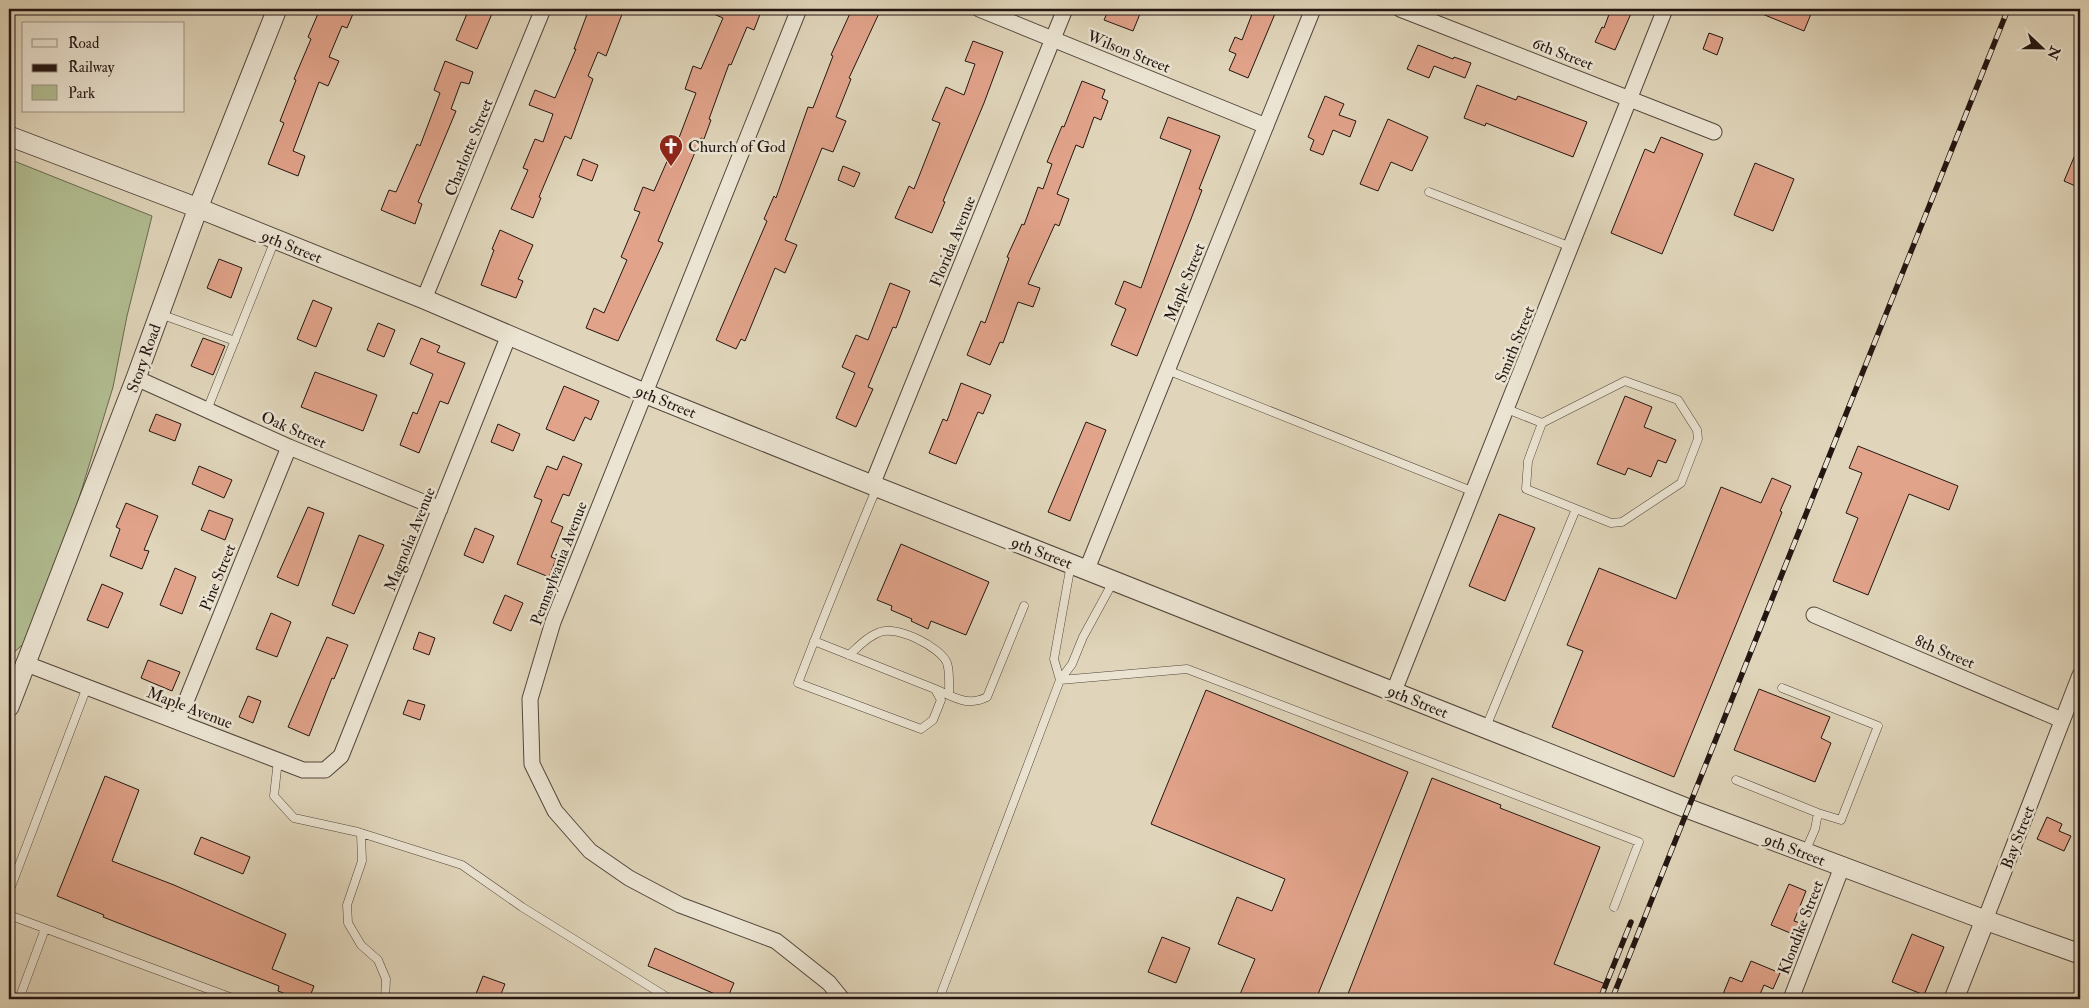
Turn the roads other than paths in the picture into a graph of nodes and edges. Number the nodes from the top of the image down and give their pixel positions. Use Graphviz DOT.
graph roads {
  1 [pos="278,9"];
  2 [pos="543,9"];
  3 [pos="799,9"];
  4 [pos="979,9"];
  5 [pos="1065,9"];
  6 [pos="1313,9"];
  7 [pos="1400,9"];
  8 [pos="1666,9"];
  9 [pos="1053,39"];
  10 [pos="1631,98"];
  11 [pos="1266,126"];
  12 [pos="1714,132"];
  13 [pos="9,136"];
  14 [pos="1429,192"];
  15 [pos="198,208"];
  16 [pos="275,240"];
  17 [pos="1571,247"];
  18 [pos="424,299"];
  19 [pos="160,314"];
  20 [pos="509,335"];
  21 [pos="235,341"];
  22 [pos="1167,370"];
  23 [pos="136,378"];
  24 [pos="644,393"];
  25 [pos="1507,409"];
  26 [pos="207,410"];
  27 [pos="1542,423"];
  28 [pos="289,447"];
  29 [pos="875,486"];
  30 [pos="1474,492"];
  31 [pos="440,509"];
  32 [pos="1576,510"];
  33 [pos="1079,566"];
  34 [pos="1114,580"];
  35 [pos="1024,606"];
  36 [pos="1814,615"];
  37 [pos="814,641"];
  38 [pos="849,655"];
  39 [pos="24,663"];
  40 [pos="2080,675"];
  41 [pos="1060,680"];
  42 [pos="87,687"];
  43 [pos="1782,688"];
  44 [pos="934,689"];
  45 [pos="1394,691"];
  46 [pos="949,695"];
  47 [pos="9,707"];
  48 [pos="2062,720"];
  49 [pos="178,721"];
  50 [pos="1486,728"];
  51 [pos="341,756"];
  52 [pos="278,760"];
  53 [pos="1736,780"];
  54 [pos="1818,813"];
  55 [pos="361,833"];
  56 [pos="1805,852"];
  57 [pos="1842,866"];
  58 [pos="9,892"];
  59 [pos="1614,907"];
  60 [pos="9,915"];
  61 [pos="1986,920"];
  62 [pos="45,929"];
  63 [pos="2080,954"];
  64 [pos="9,995"];
  65 [pos="20,999"];
  66 [pos="235,999"];
  67 [pos="385,999"];
  68 [pos="670,999"];
  69 [pos="842,999"];
  70 [pos="939,999"];
  71 [pos="1791,999"];
  72 [pos="1954,999"];
  1 -- 15 [label="street, Story Road"];
  2 -- 18 [label="street, Charlotte Street"];
  3 -- 24 [label="street, Pennsylvania Avenue"];
  4 -- 9 [label="street, Wilson Street"];
  5 -- 9 [label="street, Florida Avenue"];
  6 -- 11 [label="street, Maple Street"];
  7 -- 10 [label="street, 6th Street"];
  8 -- 10 [label="street, Smith Street"];
  9 -- 11 [label="street, Wilson Street"];
  9 -- 29 [label="street, Florida Avenue"];
  10 -- 12 [label="street, 6th Street"];
  10 -- 17 [label="street, Smith Street"];
  11 -- 22 [label="street, Maple Street"];
  13 -- 15 [label="street, 9th Street"];
  14 -- 17 [label="lane"];
  15 -- 16 [label="street, 9th Street"];
  15 -- 19 [label="street, Story Road"];
  16 -- 18 [label="street, 9th Street"];
  16 -- 21 [label="lane"];
  17 -- 25 [label="street, Smith Street"];
  18 -- 20 [label="street, 9th Street"];
  19 -- 21 [label="lane"];
  19 -- 23 [label="street, Story Road"];
  20 -- 24 [label="street, 9th Street"];
  20 -- 31 [label="street, Magnolia Avenue"];
  21 -- 26 [label="lane"];
  22 -- 30 [label="lane"];
  22 -- 33 [label="street, Maple Street"];
  23 -- 26 [label="street, Oak Street"];
  23 -- 39 [label="street, Story Road"];
  24 -- 29 [label="street, 9th Street"];
  24 -- 69 [label="street, Pennsylvania Avenue"];
  25 -- 27 [label="lane"];
  25 -- 30 [label="street, Smith Street"];
  26 -- 28 [label="street, Oak Street"];
  27 -- 32 [label="lane"];
  27 -- 32 [label="lane"];
  28 -- 31 [label="street, Oak Street"];
  28 -- 49 [label="street, Pine Street"];
  29 -- 33 [label="street, 9th Street"];
  29 -- 37 [label="lane"];
  30 -- 45 [label="street, Smith Street"];
  31 -- 51 [label="street, Magnolia Avenue"];
  32 -- 50 [label="lane"];
  33 -- 34 [label="street, 9th Street"];
  33 -- 41 [label="lane"];
  34 -- 41 [label="lane"];
  34 -- 45 [label="street, 9th Street"];
  35 -- 46 [label="lane"];
  36 -- 48 [label="street, 8th Street"];
  37 -- 38 [label="lane"];
  37 -- 44 [label="lane"];
  38 -- 44 [label="lane"];
  38 -- 46 [label="lane"];
  39 -- 42 [label="street, Maple Avenue"];
  39 -- 47 [label="street, Story Road"];
  40 -- 48 [label="street, Bay Street"];
  41 -- 59 [label="lane"];
  41 -- 70 [label="lane"];
  42 -- 49 [label="street, Maple Avenue"];
  42 -- 58 [label="lane"];
  43 -- 54 [label="lane"];
  44 -- 46 [label="lane"];
  45 -- 50 [label="street, 9th Street"];
  48 -- 61 [label="street, Bay Street"];
  49 -- 52 [label="street, Maple Avenue"];
  50 -- 56 [label="street, 9th Street"];
  51 -- 52 [label="street, Maple Avenue"];
  52 -- 55 [label="lane"];
  53 -- 54 [label="lane"];
  54 -- 56 [label="lane"];
  55 -- 67 [label="lane"];
  55 -- 68 [label="lane"];
  56 -- 57 [label="street, 9th Street"];
  57 -- 61 [label="street, 9th Street"];
  57 -- 71 [label="street, Klondike Street"];
  60 -- 62 [label="lane"];
  61 -- 63 [label="street, 9th Street"];
  61 -- 72 [label="street, Bay Street"];
  62 -- 65 [label="lane"];
  62 -- 66 [label="lane"];
  64 -- 65 [label="lane"];
}
